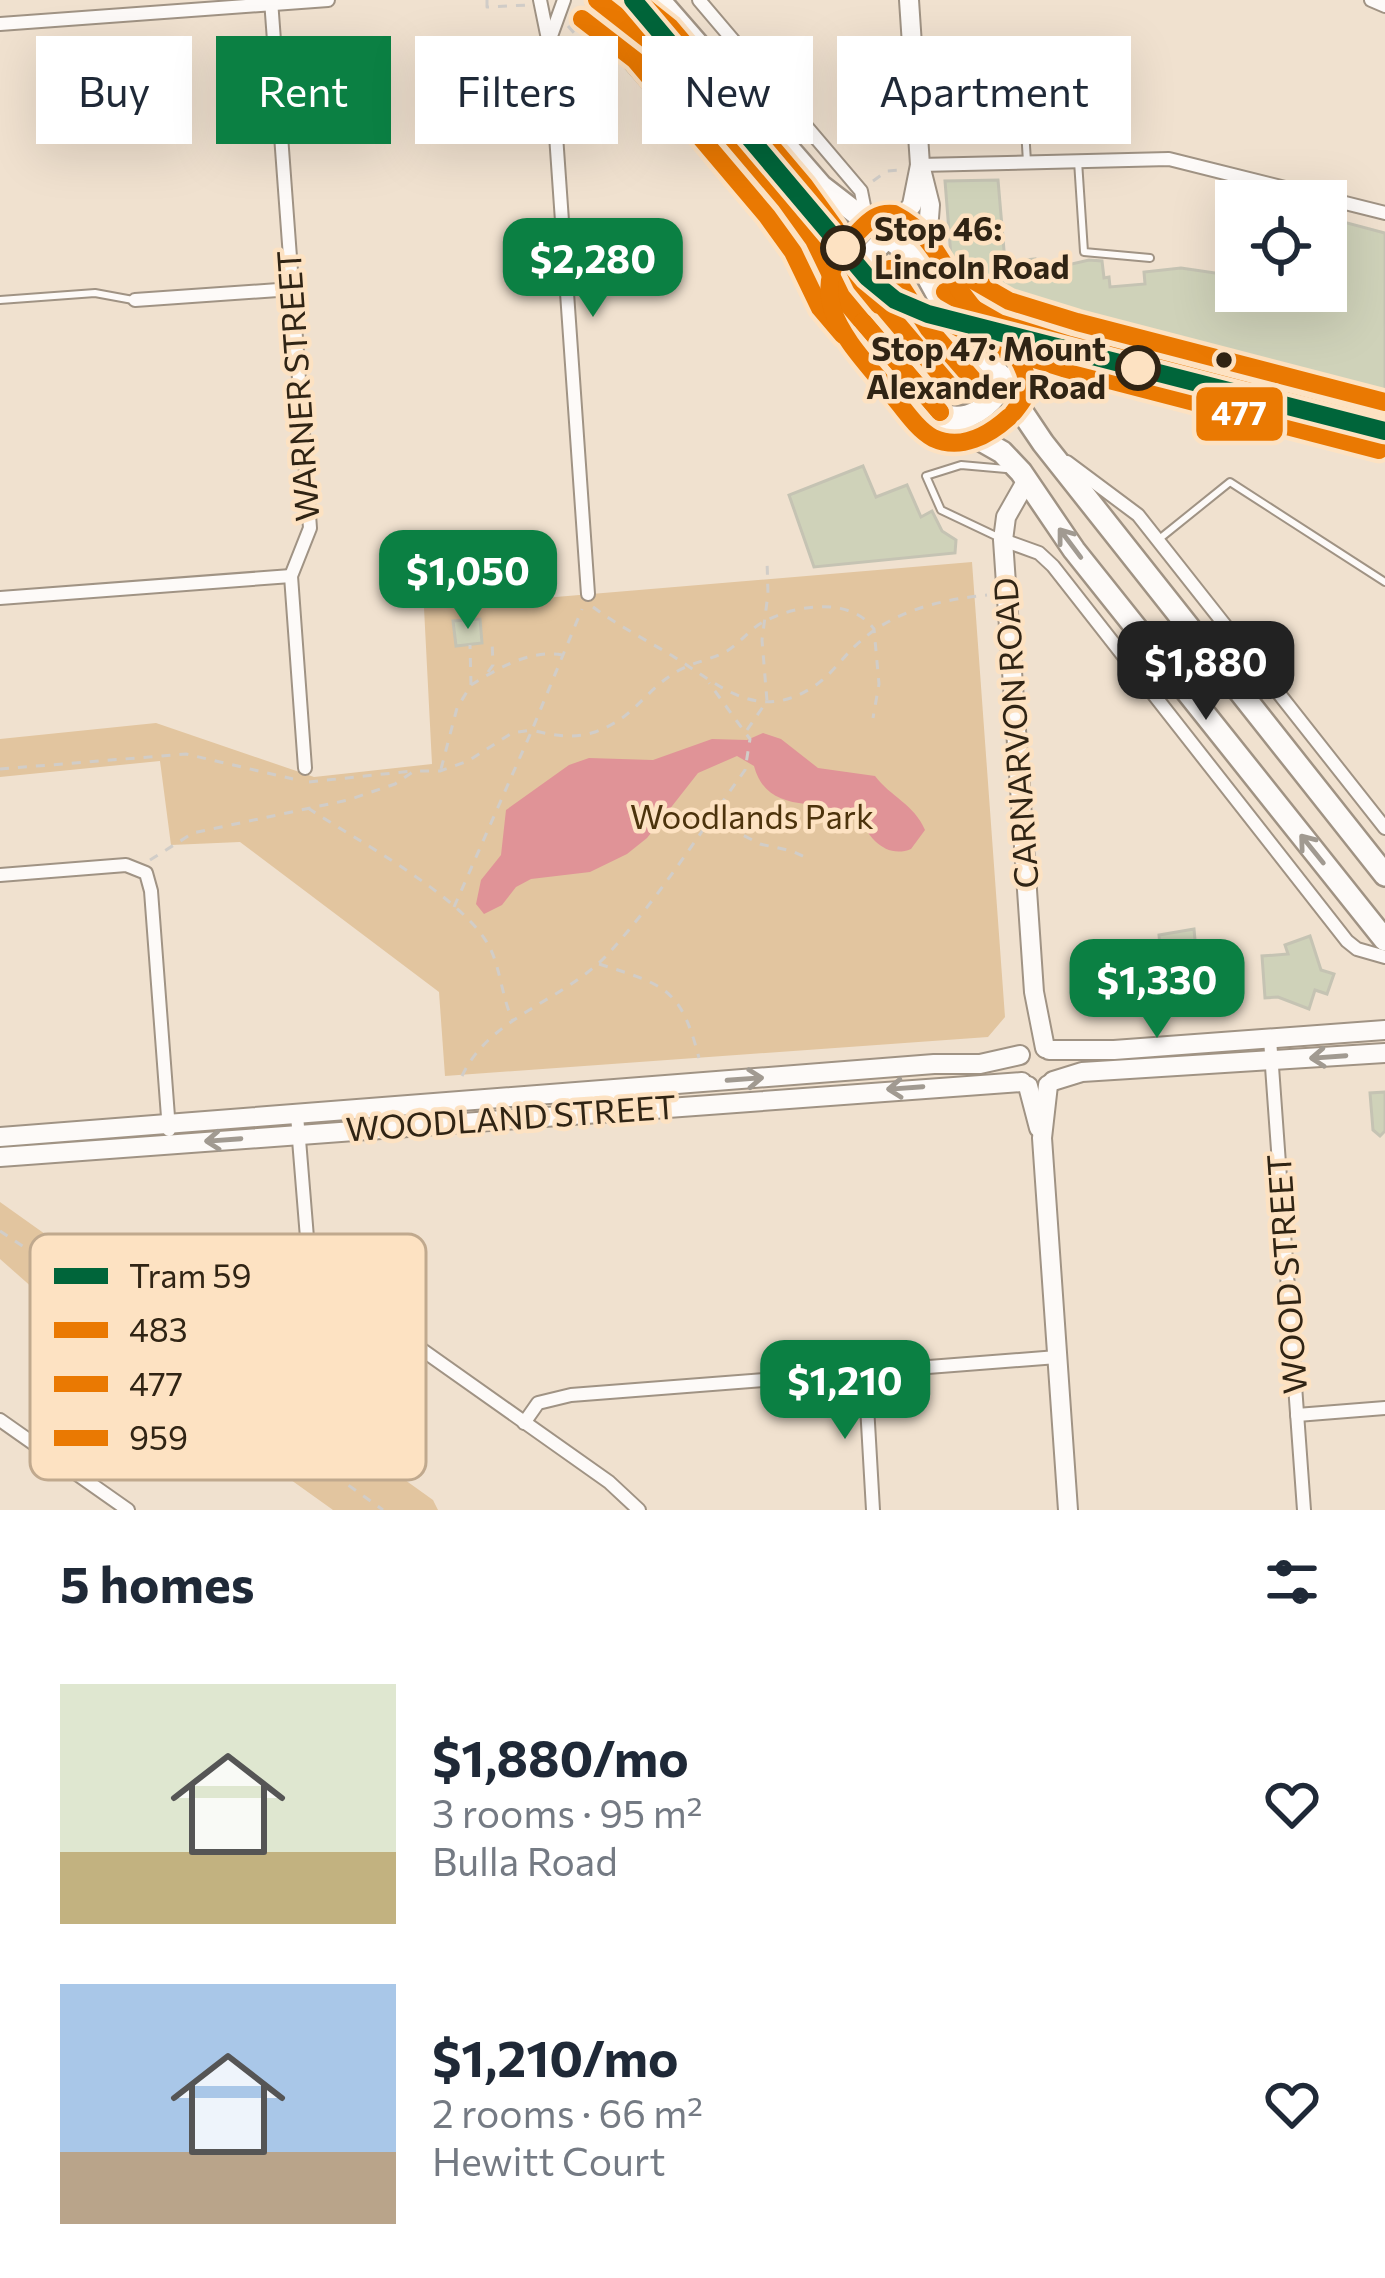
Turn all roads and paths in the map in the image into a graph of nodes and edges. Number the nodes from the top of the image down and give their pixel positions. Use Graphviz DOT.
graph roads {
  1 [pos="328,0"];
  2 [pos="540,0"];
  3 [pos="564,0"];
  4 [pos="597,0"];
  5 [pos="659,0"];
  6 [pos="699,0"];
  7 [pos="909,0"];
  8 [pos="1371,0"];
  9 [pos="272,2"];
  10 [pos="1385,6"];
  11 [pos="0,24"];
  12 [pos="547,36"];
  13 [pos="552,36"];
  14 [pos="557,144"];
  15 [pos="1027,144"];
  16 [pos="1078,161"];
  17 [pos="1028,162"];
  18 [pos="920,165"];
  19 [pos="1385,212"];
  20 [pos="867,224"];
  21 [pos="887,237"];
  22 [pos="1150,257"];
  23 [pos="929,277"];
  24 [pos="292,290"];
  25 [pos="0,300"];
  26 [pos="135,300"];
  27 [pos="864,323"];
  28 [pos="1070,345"];
  29 [pos="913,381"];
  30 [pos="1004,385"];
  31 [pos="884,398"];
  32 [pos="935,408"];
  33 [pos="1385,427"];
  34 [pos="911,428"];
  35 [pos="1046,448"];
  36 [pos="1024,476"];
  37 [pos="1004,540"];
  38 [pos="1158,540"];
  39 [pos="767,560"];
  40 [pos="292,576"];
  41 [pos="1385,582"];
  42 [pos="1006,593"];
  43 [pos="588,594"];
  44 [pos="0,598"];
  45 [pos="762,622"];
  46 [pos="874,628"];
  47 [pos="492,640"];
  48 [pos="470,645"];
  49 [pos="563,655"];
  50 [pos="687,667"];
  51 [pos="484,676"];
  52 [pos="709,683"];
  53 [pos="470,686"];
  54 [pos="767,701"];
  55 [pos="873,718"];
  56 [pos="532,730"];
  57 [pos="746,731"];
  58 [pos="305,768"];
  59 [pos="0,769"];
  60 [pos="414,771"];
  61 [pos="440,772"];
  62 [pos="306,807"];
  63 [pos="710,818"];
  64 [pos="1385,828"];
  65 [pos="811,860"];
  66 [pos="138,867"];
  67 [pos="1385,874"];
  68 [pos="0,875"];
  69 [pos="454,907"];
  70 [pos="1385,940"];
  71 [pos="1385,957"];
  72 [pos="598,964"];
  73 [pos="1385,1018"];
  74 [pos="514,1022"];
  75 [pos="1385,1030"];
  76 [pos="1352,1032"];
  77 [pos="1270,1039"];
  78 [pos="1036,1050"];
  79 [pos="1385,1053"];
  80 [pos="699,1058"];
  81 [pos="1272,1060"];
  82 [pos="802,1074"];
  83 [pos="462,1076"];
  84 [pos="1038,1083"];
  85 [pos="803,1096"];
  86 [pos="298,1125"];
  87 [pos="170,1134"];
  88 [pos="0,1137"];
  89 [pos="0,1156"];
  90 [pos="0,1231"];
  91 [pos="307,1234"];
  92 [pos="30,1251"];
  93 [pos="426,1353"];
  94 [pos="1057,1358"];
  95 [pos="865,1371"];
  96 [pos="1385,1408"];
  97 [pos="1297,1415"];
  98 [pos="0,1420"];
  99 [pos="524,1423"];
  100 [pos="30,1441"];
  101 [pos="85,1480"];
  102 [pos="340,1480"];
  103 [pos="128,1510"];
  104 [pos="382,1510"];
  105 [pos="639,1510"];
  106 [pos="873,1510"];
  107 [pos="1068,1510"];
  108 [pos="1304,1510"];
  1 -- 9 [label="street"];
  2 -- 12 [label="street"];
  3 -- 13 [label="street"];
  4 -- 27 [label="main road"];
  5 -- 20 [label="main road"];
  6 -- 20 [label="street"];
  7 -- 18 [label="main road"];
  8 -- 10 [label="street"];
  9 -- 11 [label="street"];
  9 -- 24 [label="street, WARNER STREET"];
  14 -- 43 [label="street"];
  15 -- 17 [label="lane"];
  16 -- 17 [label="street"];
  16 -- 19 [label="street"];
  16 -- 22 [label="lane"];
  17 -- 18 [label="street"];
  18 -- 21 [label="main road"];
  18 -- 23 [label="main road"];
  20 -- 21 [label="main road"];
  21 -- 23 [label="main road"];
  21 -- 27 [label="main road"];
  23 -- 28 [label="main road"];
  23 -- 30 [label="main road"];
  24 -- 26 [label="street"];
  24 -- 40 [label="street, WARNER STREET"];
  25 -- 26 [label="lane"];
  27 -- 29 [label="main road"];
  28 -- 30 [label="main road"];
  28 -- 33 [label="main road"];
  29 -- 31 [label="lane"];
  29 -- 32 [label="main road"];
  30 -- 32 [label="main road"];
  30 -- 35 [label="main road"];
  32 -- 34 [label="lane"];
  32 -- 36 [label="main road"];
  35 -- 38 [label="street"];
  35 -- 67 [label="main road"];
  36 -- 37 [label="main road, CARNARVON ROAD"];
  36 -- 37 [label="lane"];
  70 -- 36 [label="main road, one-way"];
  37 -- 42 [label="main road, CARNARVON ROAD"];
  37 -- 71 [label="street"];
  38 -- 41 [label="lane"];
  38 -- 64 [label="street"];
  39 -- 45 [label="path"];
  40 -- 44 [label="street"];
  40 -- 58 [label="street, WARNER STREET"];
  42 -- 46 [label="path"];
  42 -- 78 [label="main road, CARNARVON ROAD"];
  43 -- 49 [label="path"];
  43 -- 50 [label="path"];
  45 -- 46 [label="path"];
  45 -- 50 [label="path"];
  45 -- 54 [label="path"];
  46 -- 54 [label="path"];
  46 -- 55 [label="path"];
  47 -- 51 [label="path"];
  48 -- 53 [label="path"];
  49 -- 51 [label="path"];
  49 -- 56 [label="path"];
  50 -- 52 [label="path"];
  50 -- 56 [label="path"];
  51 -- 53 [label="path"];
  52 -- 54 [label="path"];
  52 -- 57 [label="path"];
  53 -- 61 [label="path"];
  54 -- 57 [label="path"];
  56 -- 61 [label="path"];
  56 -- 69 [label="path"];
  57 -- 63 [label="path"];
  59 -- 60 [label="path"];
  60 -- 61 [label="path"];
  60 -- 62 [label="path"];
  62 -- 66 [label="path"];
  62 -- 69 [label="path"];
  63 -- 65 [label="path"];
  63 -- 72 [label="path"];
  66 -- 68 [label="street"];
  66 -- 87 [label="street"];
  69 -- 74 [label="path"];
  72 -- 74 [label="path"];
  72 -- 80 [label="path"];
  73 -- 76 [label="main road"];
  74 -- 83 [label="path"];
  75 -- 76 [label="main road, WOODLAND STREET"];
  76 -- 77 [label="main road, WOODLAND STREET"];
  77 -- 78 [label="main road, WOODLAND STREET"];
  77 -- 81 [label="street, WOOD STREET"];
  78 -- 82 [label="main road, WOODLAND STREET"];
  78 -- 84 [label="main road"];
  78 -- 84 [label="main road"];
  79 -- 81 [label="main road, WOODLAND STREET, one-way"];
  81 -- 84 [label="main road, WOODLAND STREET"];
  81 -- 97 [label="street, WOOD STREET"];
  82 -- 85 [label="main road"];
  86 -- 82 [label="main road, WOODLAND STREET, one-way"];
  84 -- 85 [label="main road, WOODLAND STREET, one-way"];
  84 -- 94 [label="main road"];
  85 -- 86 [label="main road, WOODLAND STREET"];
  86 -- 87 [label="main road, WOODLAND STREET"];
  86 -- 91 [label="street"];
  87 -- 88 [label="main road, WOODLAND STREET"];
  87 -- 89 [label="main road, WOODLAND STREET"];
  90 -- 92 [label="path"];
  93 -- 99 [label="street"];
  94 -- 95 [label="street"];
  94 -- 107 [label="main road"];
  95 -- 99 [label="street"];
  95 -- 106 [label="street"];
  96 -- 97 [label="street"];
  97 -- 108 [label="street, WOOD STREET"];
  98 -- 100 [label="street"];
  99 -- 105 [label="street"];
  101 -- 103 [label="street"];
  102 -- 104 [label="path"];
}
